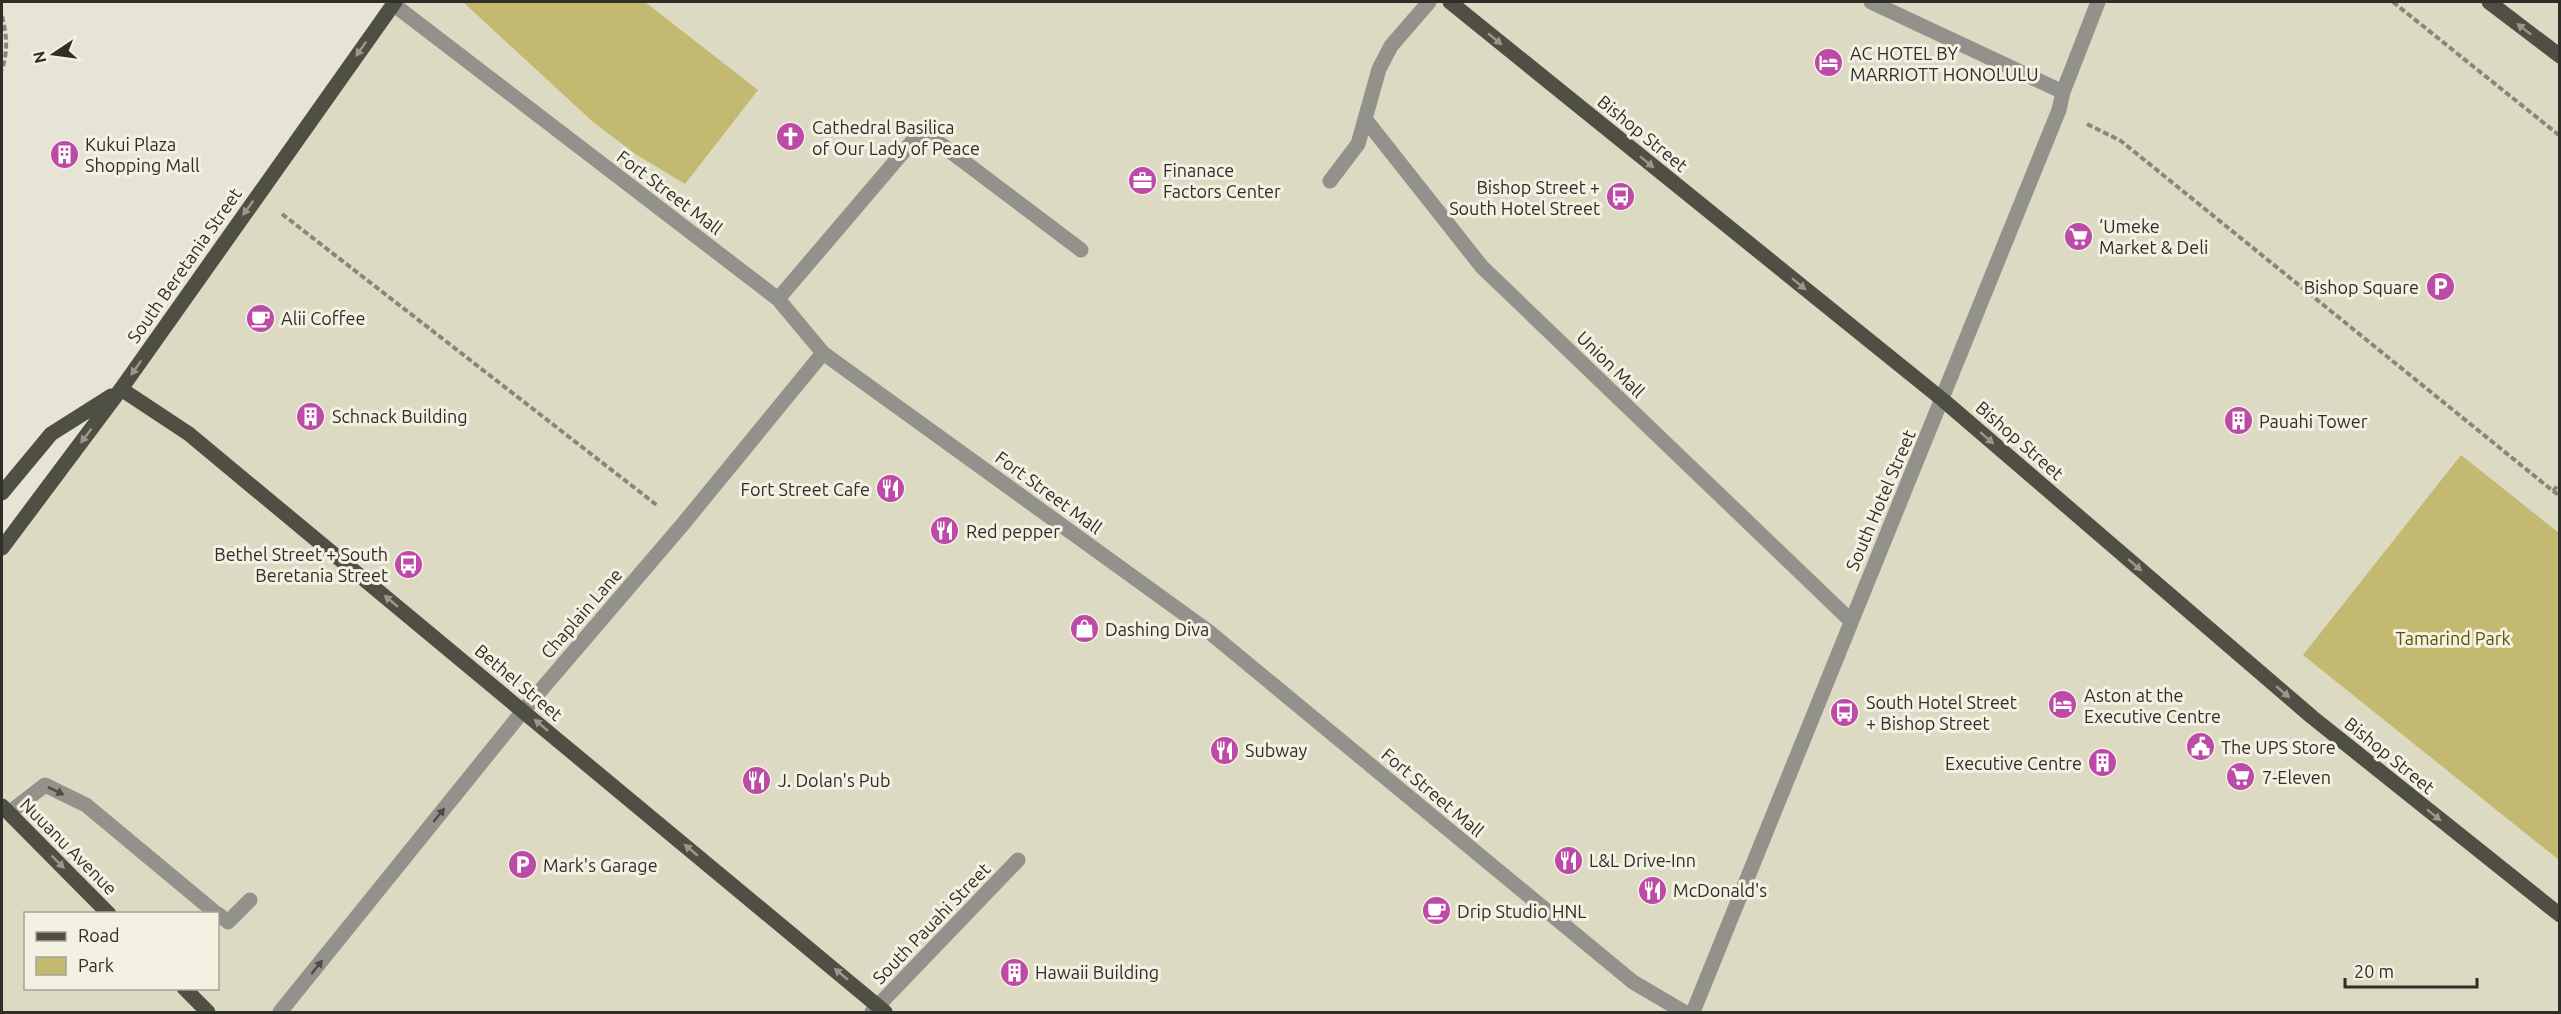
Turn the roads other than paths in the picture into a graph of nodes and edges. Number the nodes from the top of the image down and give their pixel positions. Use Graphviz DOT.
graph roads {
  1 [pos="393,2"];
  2 [pos="1430,2"];
  3 [pos="1450,2"];
  4 [pos="1871,2"];
  5 [pos="2098,2"];
  6 [pos="2489,2"];
  7 [pos="2559,56"];
  8 [pos="2063,92"];
  9 [pos="1365,119"];
  10 [pos="1330,181"];
  11 [pos="1081,250"];
  12 [pos="778,299"];
  13 [pos="823,353"];
  14 [pos="121,389"];
  15 [pos="1943,400"];
  16 [pos="2,493"];
  17 [pos="2,548"];
  18 [pos="1850,620"];
  19 [pos="524,711"];
  20 [pos="5,810"];
  21 [pos="1018,860"];
  22 [pos="250,900"];
  23 [pos="107,912"];
  24 [pos="215,912"];
  25 [pos="219,915"];
  26 [pos="2559,915"];
  27 [pos="186,990"];
  28 [pos="879,1010"];
  29 [pos="208,1012"];
  30 [pos="280,1012"];
  31 [pos="1684,1012"];
  32 [pos="1693,1012"];
  1 -- 12 [label="street, Fort Street Mall"];
  1 -- 14 [label="main road, South Beretania Street, one-way"];
  2 -- 9 [label="street"];
  3 -- 15 [label="main road, Bishop Street, one-way"];
  4 -- 8 [label="street"];
  5 -- 8 [label="street, South Hotel Street"];
  7 -- 6 [label="main road, one-way"];
  8 -- 15 [label="street, South Hotel Street"];
  9 -- 10 [label="street"];
  9 -- 18 [label="street, Union Mall"];
  11 -- 12 [label="street"];
  12 -- 13 [label="street, Fort Street Mall"];
  13 -- 19 [label="street, Chaplain Lane"];
  13 -- 31 [label="street, Fort Street Mall"];
  14 -- 16 [label="main road"];
  14 -- 17 [label="main road, South Beretania Street, one-way"];
  19 -- 14 [label="main road, Bethel Street, one-way"];
  15 -- 18 [label="street, South Hotel Street"];
  15 -- 26 [label="main road, Bishop Street, one-way"];
  18 -- 32 [label="street, South Hotel Street"];
  28 -- 19 [label="main road, Bethel Street, one-way"];
  30 -- 19 [label="street, Chaplain Lane, one-way"];
  20 -- 23 [label="main road, Nuuanu Avenue, one-way"];
  20 -- 24 [label="street, one-way"];
  21 -- 28 [label="street, South Pauahi Street"];
  22 -- 25 [label="street"];
  27 -- 29 [label="main road"];
}
